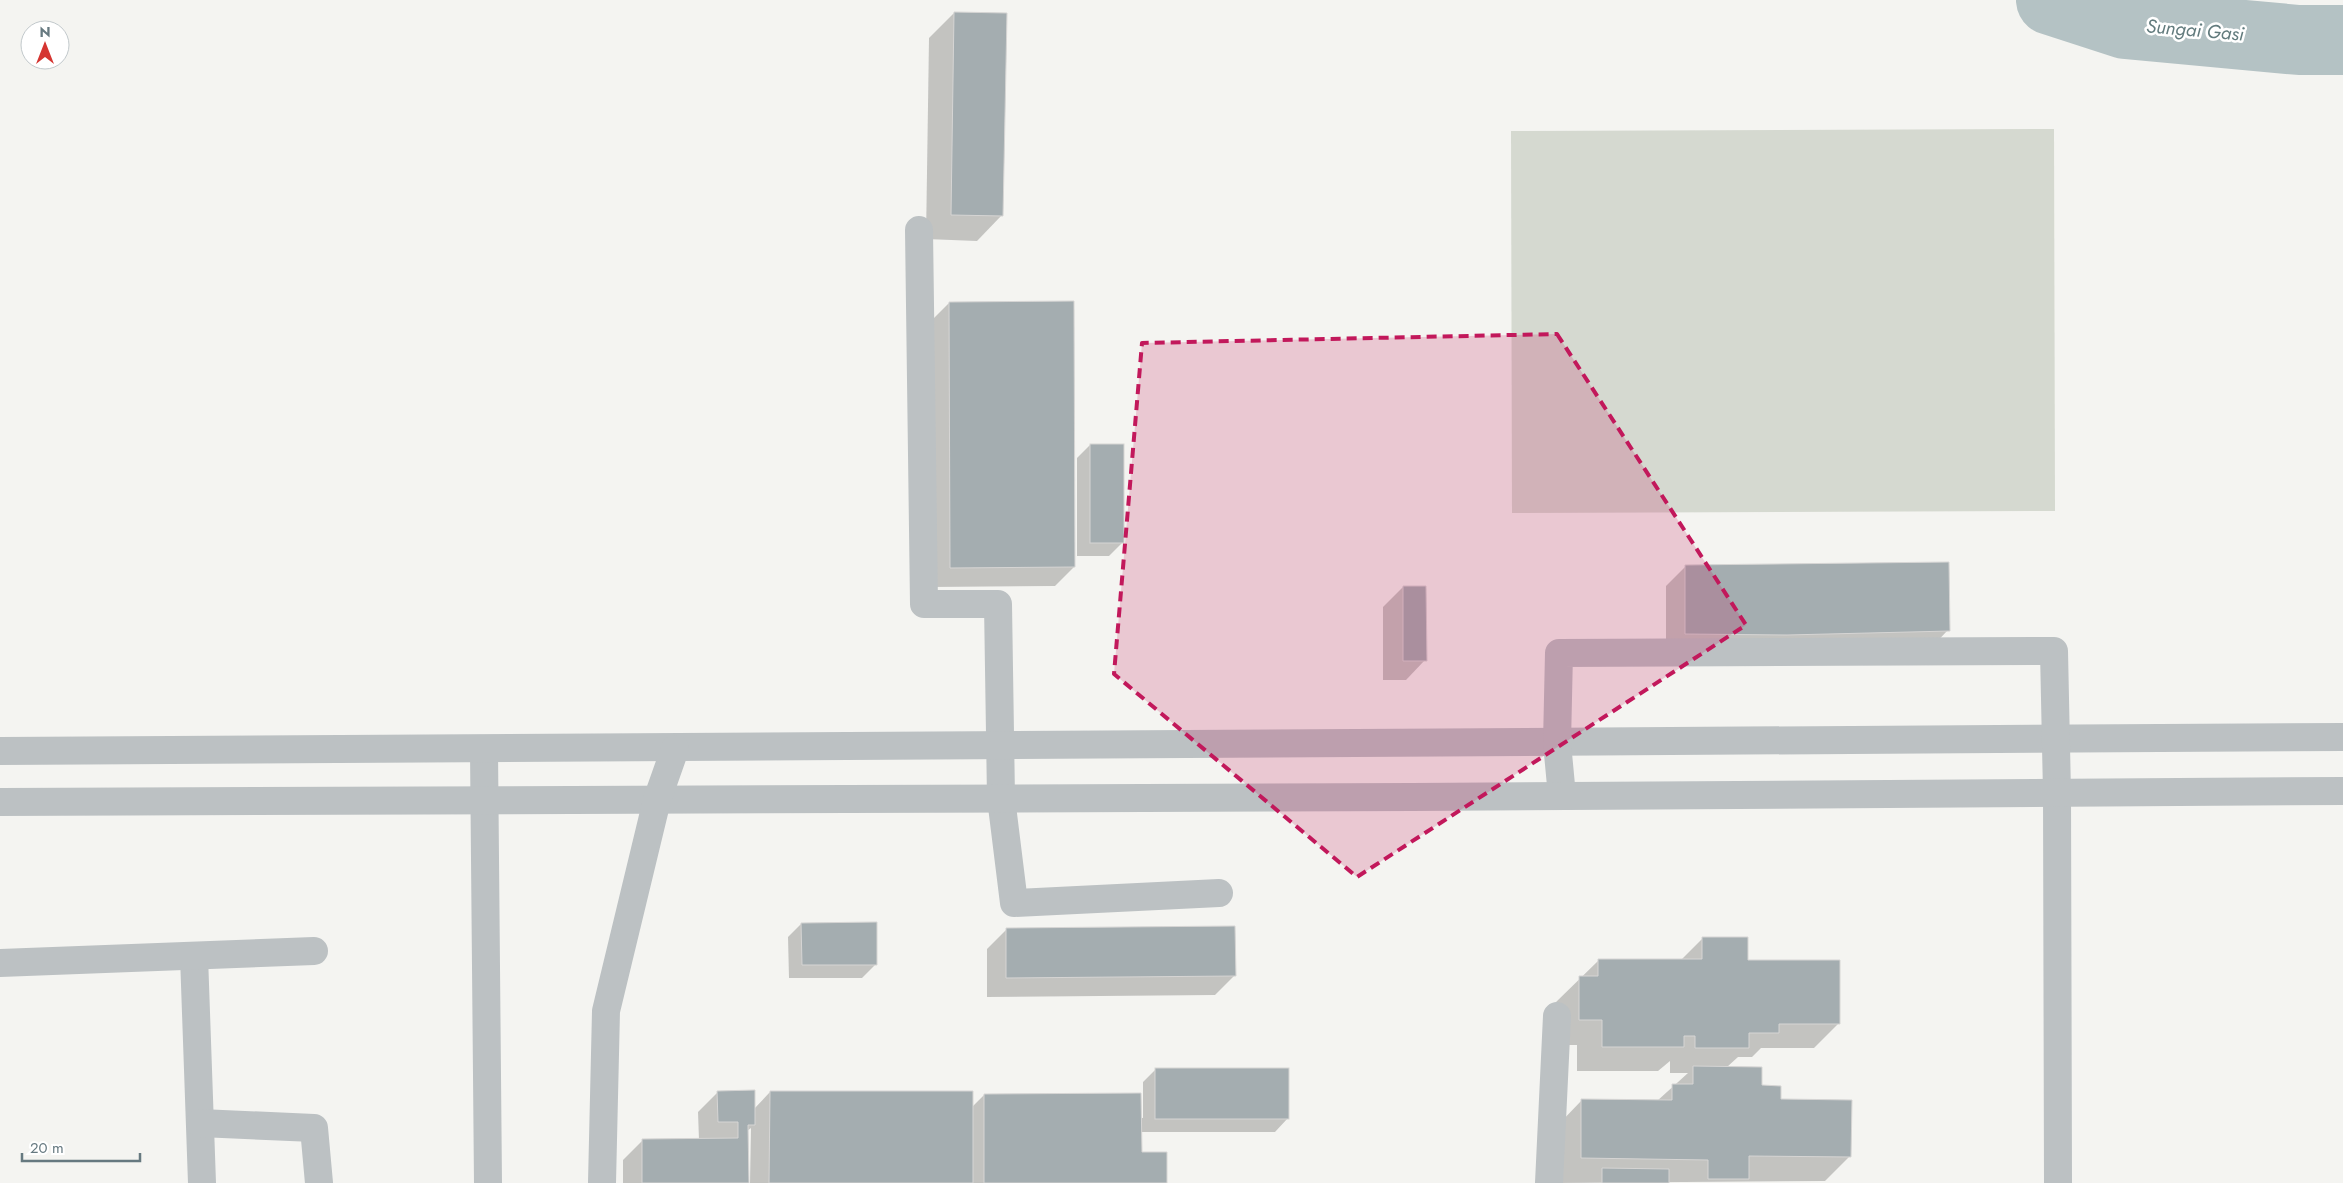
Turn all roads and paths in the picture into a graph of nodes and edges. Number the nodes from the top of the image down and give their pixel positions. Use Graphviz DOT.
graph roads {
  1 [pos="919,230"];
  2 [pos="2343,737"];
  3 [pos="2054,739"];
  4 [pos="1557,743"];
  5 [pos="999,747"];
  6 [pos="675,748"];
  7 [pos="484,750"];
  8 [pos="0,752"];
  9 [pos="2343,791"];
  10 [pos="2057,793"];
  11 [pos="1562,796"];
  12 [pos="1001,798"];
  13 [pos="657,800"];
  14 [pos="486,801"];
  15 [pos="0,802"];
  16 [pos="1219,893"];
  17 [pos="314,951"];
  18 [pos="194,956"];
  19 [pos="0,963"];
  20 [pos="1557,1016"];
  21 [pos="200,1122"];
  22 [pos="202,1183"];
  23 [pos="319,1183"];
  24 [pos="488,1183"];
  25 [pos="602,1183"];
  26 [pos="1549,1183"];
  27 [pos="2058,1183"];
  1 -- 5 [label="lane"];
  2 -- 3 [label="lane"];
  3 -- 4 [label="lane"];
  3 -- 4 [label="lane"];
  3 -- 10 [label="lane"];
  4 -- 5 [label="lane"];
  4 -- 11 [label="lane"];
  5 -- 6 [label="lane"];
  5 -- 12 [label="lane"];
  6 -- 7 [label="lane"];
  6 -- 13 [label="lane"];
  7 -- 8 [label="lane"];
  7 -- 14 [label="lane"];
  9 -- 10 [label="lane"];
  10 -- 11 [label="lane"];
  10 -- 27 [label="lane"];
  11 -- 12 [label="lane"];
  12 -- 13 [label="lane"];
  12 -- 16 [label="lane"];
  13 -- 14 [label="lane"];
  13 -- 25 [label="lane"];
  14 -- 15 [label="lane"];
  14 -- 24 [label="lane"];
  17 -- 18 [label="lane"];
  18 -- 19 [label="lane"];
  18 -- 21 [label="lane"];
  20 -- 26 [label="lane"];
  21 -- 22 [label="lane"];
  21 -- 23 [label="lane"];
}
